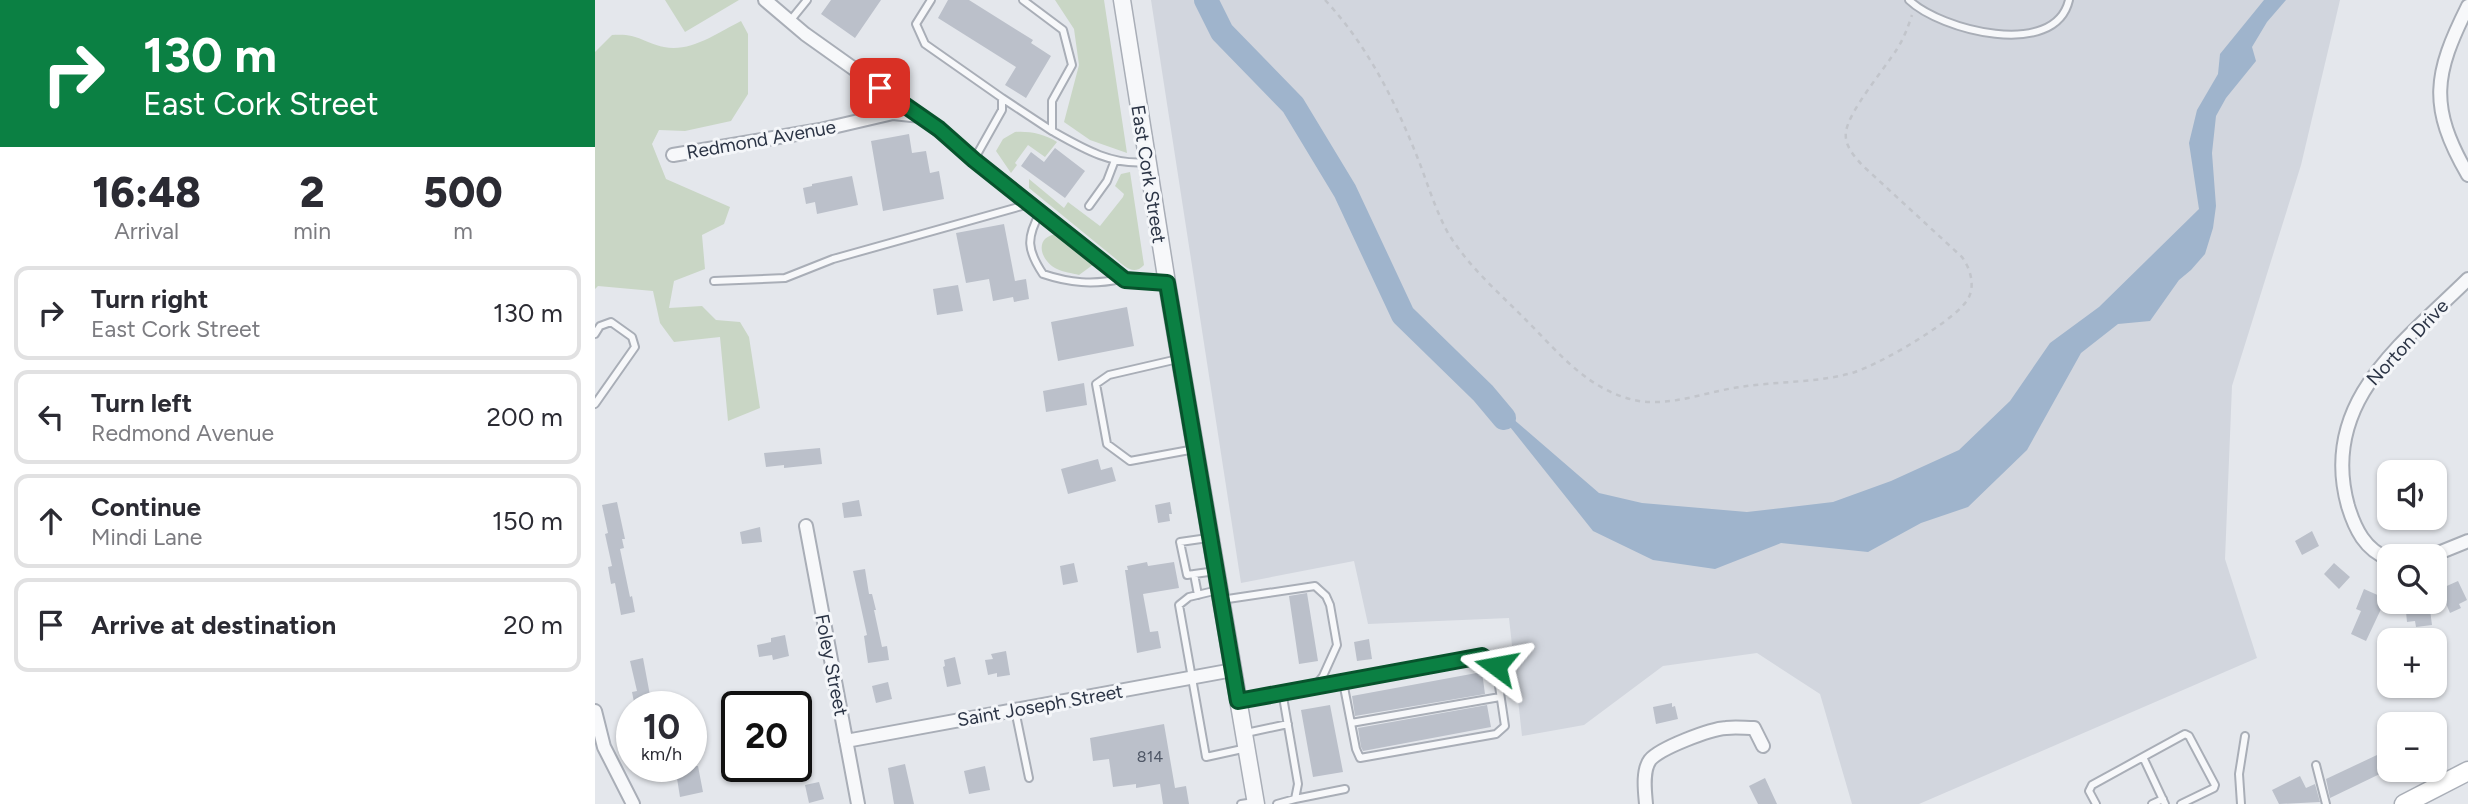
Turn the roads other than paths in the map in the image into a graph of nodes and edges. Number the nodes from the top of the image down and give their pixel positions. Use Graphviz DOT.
graph roads {
  1 [pos="765,0"];
  2 [pos="807,0"];
  3 [pos="931,0"];
  4 [pos="1023,0"];
  5 [pos="1122,0"];
  6 [pos="1909,0"];
  7 [pos="2069,0"];
  8 [pos="2468,6"];
  9 [pos="790,21"];
  10 [pos="1002,98"];
  11 [pos="921,116"];
  12 [pos="1052,131"];
  13 [pos="673,155"];
  14 [pos="974,160"];
  15 [pos="1115,160"];
  16 [pos="1148,162"];
  17 [pos="2468,175"];
  18 [pos="1030,203"];
  19 [pos="1089,206"];
  20 [pos="1041,212"];
  21 [pos="1122,278"];
  22 [pos="2468,279"];
  23 [pos="714,281"];
  24 [pos="1167,283"];
  25 [pos="595,334"];
  26 [pos="1180,359"];
  27 [pos="595,404"];
  28 [pos="1195,449"];
  29 [pos="806,526"];
  30 [pos="1210,537"];
  31 [pos="2468,541"];
  32 [pos="2447,550"];
  33 [pos="2377,552"];
  34 [pos="1216,571"];
  35 [pos="1193,574"];
  36 [pos="1198,595"];
  37 [pos="1220,595"];
  38 [pos="1233,670"];
  39 [pos="1192,677"];
  40 [pos="1343,682"];
  41 [pos="1316,685"];
  42 [pos="1282,691"];
  43 [pos="1500,697"];
  44 [pos="1238,701"];
  45 [pos="1015,710"];
  46 [pos="595,711"];
  47 [pos="1288,723"];
  48 [pos="1351,723"];
  49 [pos="2245,736"];
  50 [pos="846,740"];
  51 [pos="1245,741"];
  52 [pos="1763,746"];
  53 [pos="2143,757"];
  54 [pos="2316,765"];
  55 [pos="2468,771"];
  56 [pos="1029,778"];
  57 [pos="1345,789"];
  58 [pos="1295,799"];
  59 [pos="2164,801"];
  60 [pos="1251,803"];
  61 [pos="633,804"];
  62 [pos="858,804"];
  63 [pos="1277,804"];
  64 [pos="1647,804"];
  65 [pos="2096,804"];
  66 [pos="2152,804"];
  67 [pos="2181,804"];
  68 [pos="2241,804"];
  69 [pos="2326,804"];
  70 [pos="2404,804"];
  1 -- 9 [label="street"];
  2 -- 9 [label="lane"];
  3 -- 10 [label="lane"];
  4 -- 12 [label="lane"];
  5 -- 16 [label="street, East Cork Street"];
  6 -- 7 [label="lane"];
  8 -- 17 [label="street"];
  9 -- 11 [label="street"];
  10 -- 12 [label="lane"];
  10 -- 14 [label="lane"];
  11 -- 13 [label="street, Redmond Avenue"];
  11 -- 14 [label="street"];
  12 -- 15 [label="lane"];
  14 -- 18 [label="street"];
  15 -- 16 [label="lane"];
  15 -- 19 [label="lane"];
  16 -- 24 [label="street, East Cork Street"];
  18 -- 20 [label="street"];
  18 -- 23 [label="lane"];
  20 -- 21 [label="street"];
  20 -- 21 [label="lane"];
  21 -- 24 [label="street"];
  22 -- 33 [label="street, Norton Drive"];
  24 -- 26 [label="street, East Cork Street"];
  25 -- 27 [label="lane"];
  26 -- 28 [label="street, East Cork Street"];
  26 -- 28 [label="lane"];
  28 -- 30 [label="street, East Cork Street"];
  29 -- 50 [label="street, Foley Street"];
  30 -- 34 [label="street, East Cork Street"];
  30 -- 35 [label="lane"];
  31 -- 32 [label="street"];
  34 -- 35 [label="lane"];
  34 -- 37 [label="street, East Cork Street"];
  35 -- 36 [label="lane"];
  36 -- 37 [label="lane"];
  36 -- 39 [label="lane"];
  37 -- 38 [label="street, East Cork Street"];
  37 -- 41 [label="lane"];
  38 -- 39 [label="street, Saint Joseph Street"];
  38 -- 44 [label="street, East Cork Street"];
  39 -- 45 [label="street, Saint Joseph Street"];
  39 -- 51 [label="lane"];
  40 -- 41 [label="lane"];
  40 -- 43 [label="lane"];
  40 -- 48 [label="lane"];
  41 -- 42 [label="lane"];
  42 -- 44 [label="lane"];
  42 -- 47 [label="lane"];
  43 -- 48 [label="lane"];
  43 -- 48 [label="lane"];
  44 -- 51 [label="street, East Cork Street"];
  45 -- 50 [label="street, Saint Joseph Street"];
  45 -- 56 [label="lane"];
  46 -- 61 [label="street"];
  47 -- 51 [label="lane"];
  47 -- 58 [label="lane"];
  49 -- 68 [label="lane"];
  50 -- 62 [label="street, Foley Street"];
  51 -- 60 [label="street, East Cork Street"];
  52 -- 64 [label="street"];
  53 -- 59 [label="lane"];
  53 -- 65 [label="lane"];
  53 -- 67 [label="lane"];
  54 -- 69 [label="lane"];
  55 -- 70 [label="main road"];
  57 -- 58 [label="lane"];
  58 -- 63 [label="lane"];
  59 -- 66 [label="lane"];
}
